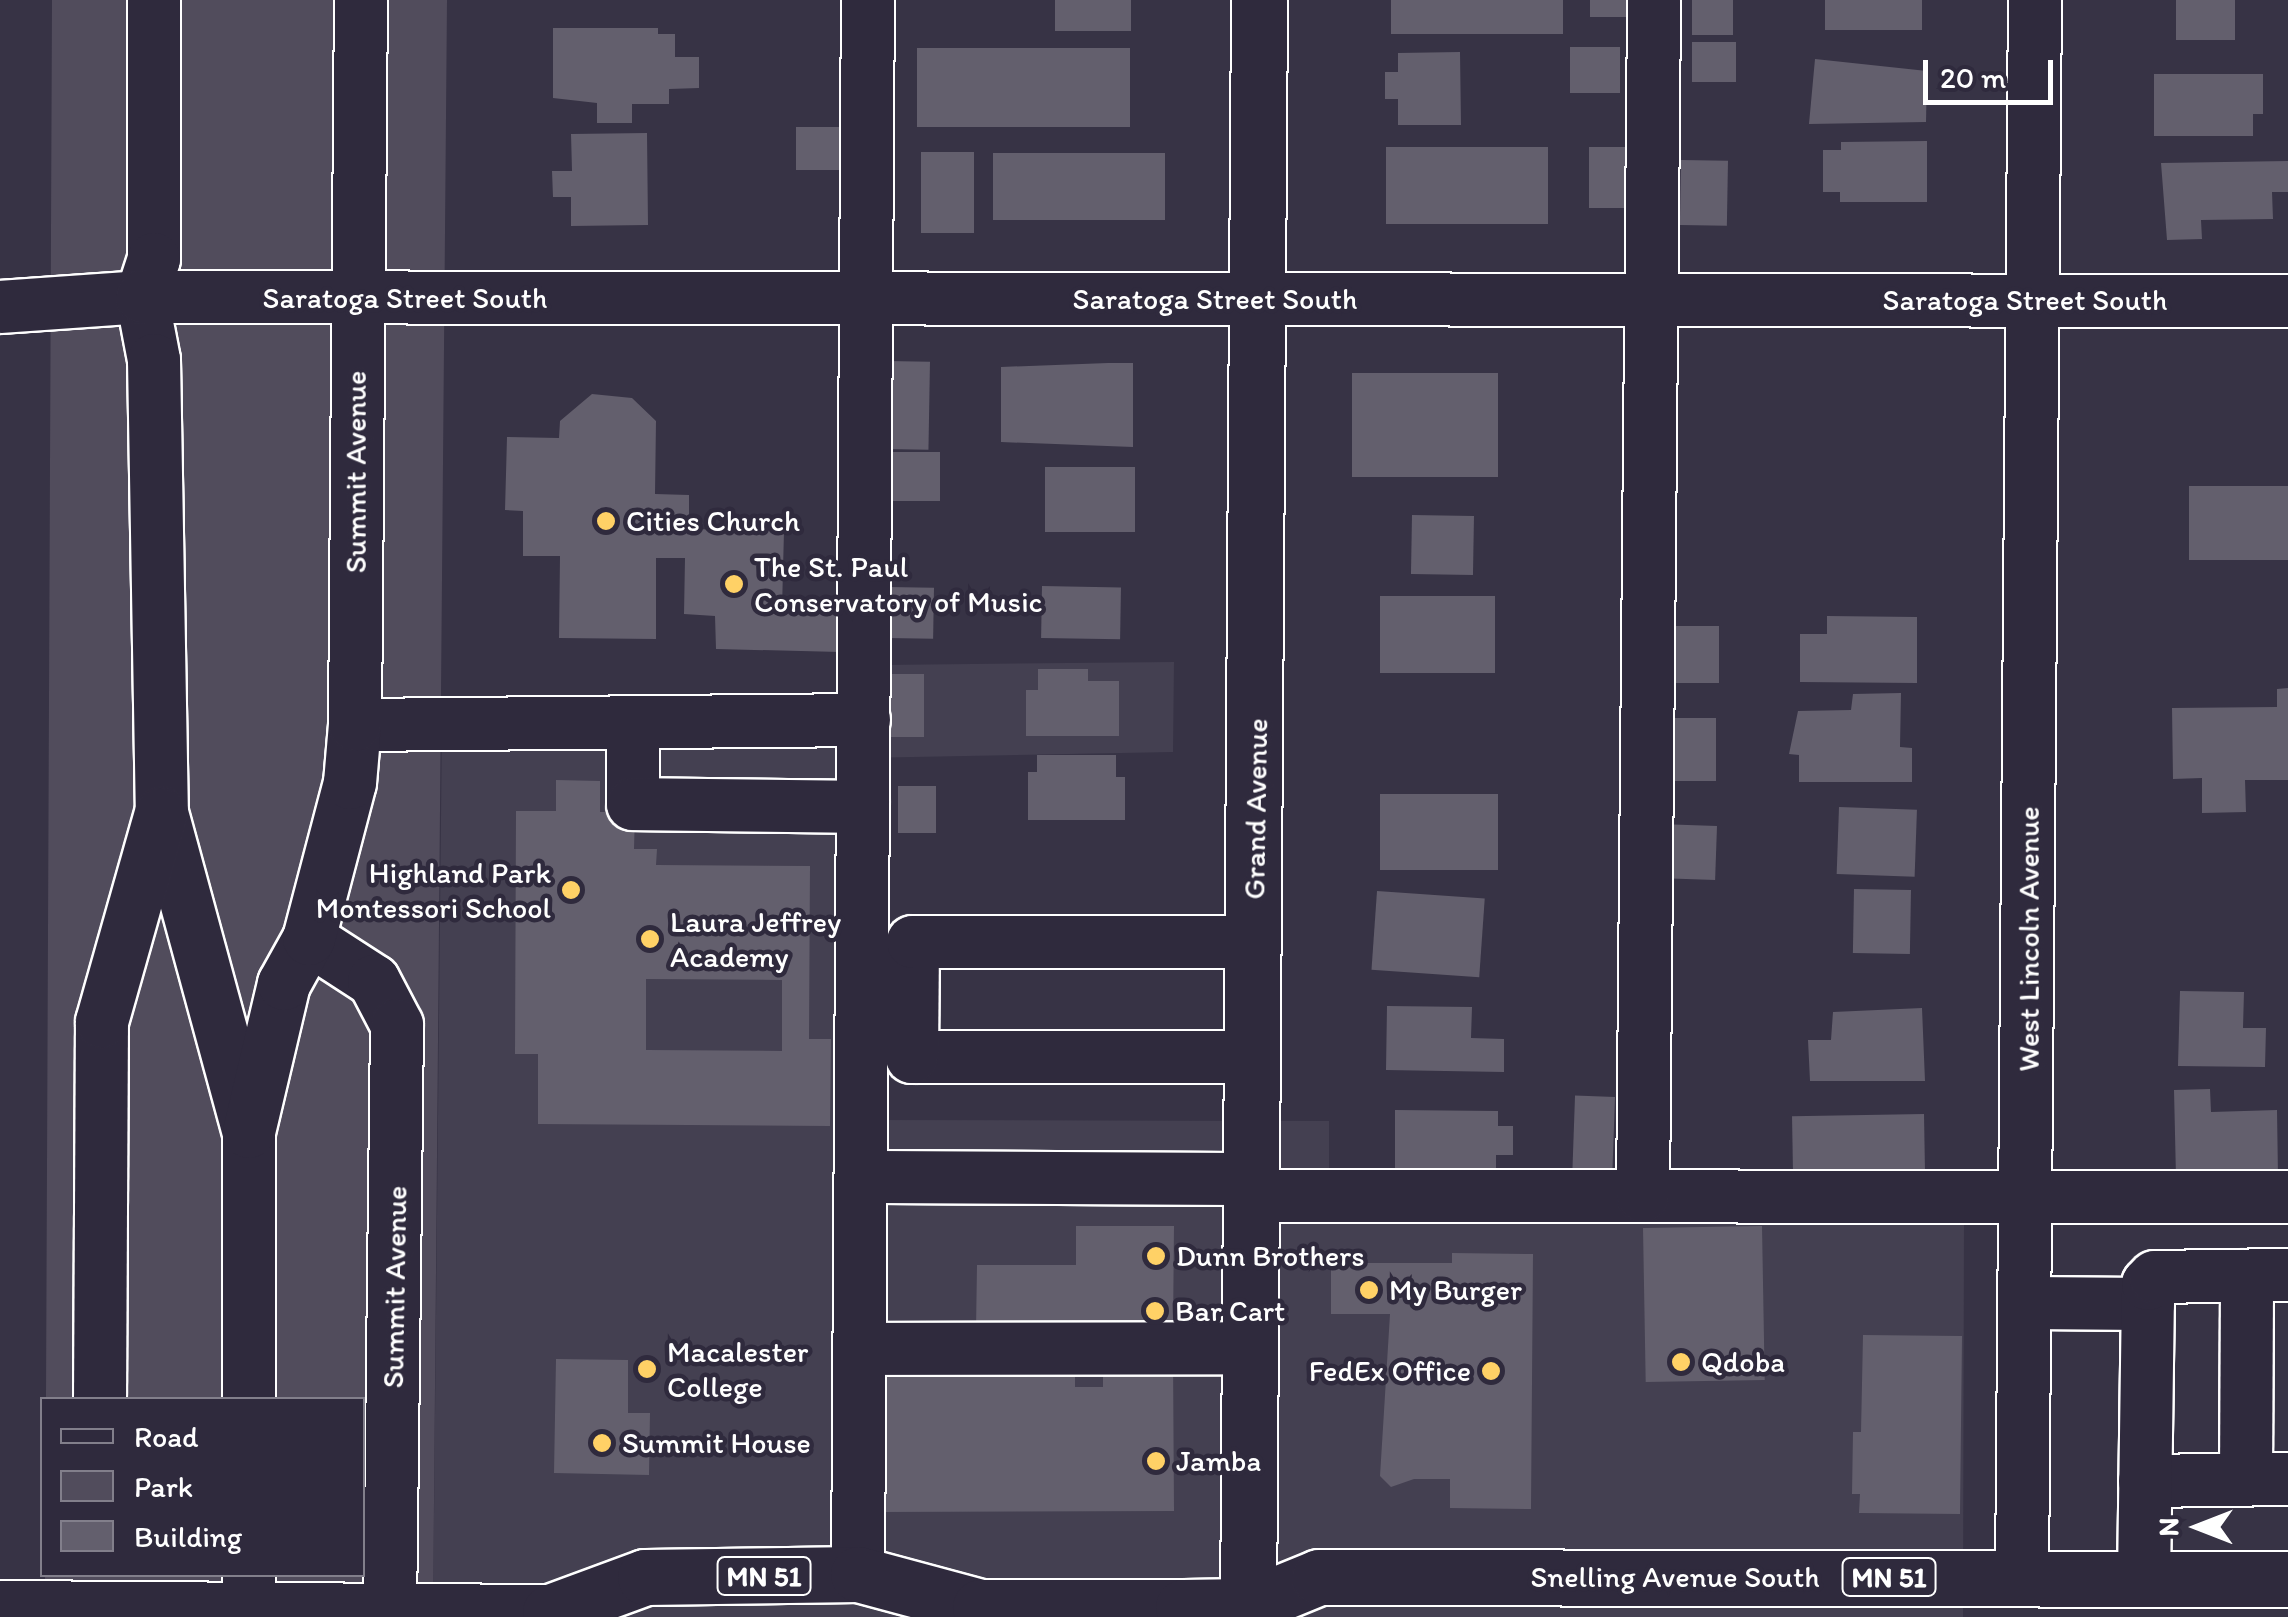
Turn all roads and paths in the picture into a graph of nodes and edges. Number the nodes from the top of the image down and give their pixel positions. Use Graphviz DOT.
graph roads {
  1 [pos="154,0"];
  2 [pos="361,0"];
  3 [pos="868,0"];
  4 [pos="1258,0"];
  5 [pos="1654,0"];
  6 [pos="2035,0"];
  7 [pos="142,298"];
  8 [pos="357,298"];
  9 [pos="868,298"];
  10 [pos="1257,300"];
  11 [pos="1651,300"];
  12 [pos="2033,300"];
  13 [pos="2288,301"];
  14 [pos="0,307"];
  15 [pos="864,720"];
  16 [pos="633,723"];
  17 [pos="355,725"];
  18 [pos="863,807"];
  19 [pos="162,813"];
  20 [pos="309,939"];
  21 [pos="1254,942"];
  22 [pos="1254,1057"];
  23 [pos="248,1132"];
  24 [pos="861,1177"];
  25 [pos="1253,1188"];
  26 [pos="1643,1196"];
  27 [pos="2028,1197"];
  28 [pos="2288,1197"];
  29 [pos="2267,1276"];
  30 [pos="2027,1303"];
  31 [pos="2148,1304"];
  32 [pos="1251,1348"];
  33 [pos="860,1349"];
  34 [pos="100,1397"];
  35 [pos="248,1397"];
  36 [pos="2267,1479"];
  37 [pos="2145,1481"];
  38 [pos="858,1574"];
  39 [pos="2022,1578"];
  40 [pos="2144,1579"];
  41 [pos="2288,1579"];
  42 [pos="100,1600"];
  43 [pos="249,1601"];
  44 [pos="0,1608"];
  45 [pos="1254,1613"];
  46 [pos="390,1614"];
  47 [pos="969,1614"];
  48 [pos="556,1615"];
  49 [pos="1936,1617"];
  1 -- 7 [label="street, Summit Avenue"];
  2 -- 8 [label="street, Summit Avenue"];
  3 -- 9 [label="street"];
  4 -- 10 [label="main road, Grand Avenue"];
  5 -- 11 [label="street"];
  6 -- 12 [label="street, West Lincoln Avenue"];
  7 -- 8 [label="street, Saratoga Street South"];
  7 -- 14 [label="street, Saratoga Street South"];
  7 -- 19 [label="street, Summit Avenue"];
  8 -- 9 [label="street, Saratoga Street South"];
  8 -- 17 [label="street, Summit Avenue"];
  9 -- 10 [label="street, Saratoga Street South"];
  9 -- 15 [label="street"];
  10 -- 11 [label="street, Saratoga Street South"];
  10 -- 21 [label="main road, Grand Avenue"];
  11 -- 12 [label="street, Saratoga Street South"];
  11 -- 26 [label="street"];
  12 -- 13 [label="street, Saratoga Street South"];
  12 -- 27 [label="street, West Lincoln Avenue"];
  15 -- 16 [label="street"];
  15 -- 18 [label="street"];
  16 -- 17 [label="street"];
  16 -- 18 [label="street"];
  17 -- 20 [label="street, Summit Avenue"];
  18 -- 24 [label="street"];
  19 -- 23 [label="street, Summit Avenue"];
  19 -- 34 [label="street, Summit Avenue"];
  20 -- 23 [label="street, Summit Avenue"];
  20 -- 46 [label="street, Summit Avenue"];
  21 -- 22 [label="main road, Grand Avenue"];
  21 -- 22 [label="street"];
  22 -- 25 [label="main road, Grand Avenue"];
  23 -- 35 [label="street, Summit Avenue"];
  24 -- 25 [label="street"];
  24 -- 33 [label="street"];
  25 -- 26 [label="street"];
  25 -- 32 [label="main road, Grand Avenue"];
  26 -- 27 [label="street"];
  27 -- 28 [label="street"];
  27 -- 30 [label="street, West Lincoln Avenue"];
  29 -- 31 [label="street"];
  29 -- 36 [label="street"];
  30 -- 31 [label="street"];
  30 -- 39 [label="street, West Lincoln Avenue"];
  31 -- 37 [label="street"];
  32 -- 33 [label="street"];
  32 -- 45 [label="main road, Grand Avenue"];
  33 -- 38 [label="street"];
  36 -- 37 [label="street"];
  37 -- 40 [label="street"];
  38 -- 47 [label="main road, Snelling Avenue South / MN 51"];
  38 -- 48 [label="main road, Snelling Avenue South / MN 51"];
  39 -- 40 [label="main road, Snelling Avenue South / MN 51"];
  39 -- 45 [label="main road, Snelling Avenue South / MN 51"];
  39 -- 49 [label="main road"];
  40 -- 41 [label="main road, Snelling Avenue South / MN 51"];
  42 -- 43 [label="main road, Snelling Avenue South / MN 51"];
  42 -- 44 [label="main road, MN 51"];
  43 -- 46 [label="main road, Snelling Avenue South / MN 51"];
  45 -- 47 [label="main road, Snelling Avenue South / MN 51"];
  46 -- 48 [label="main road, Snelling Avenue South / MN 51"];
}
